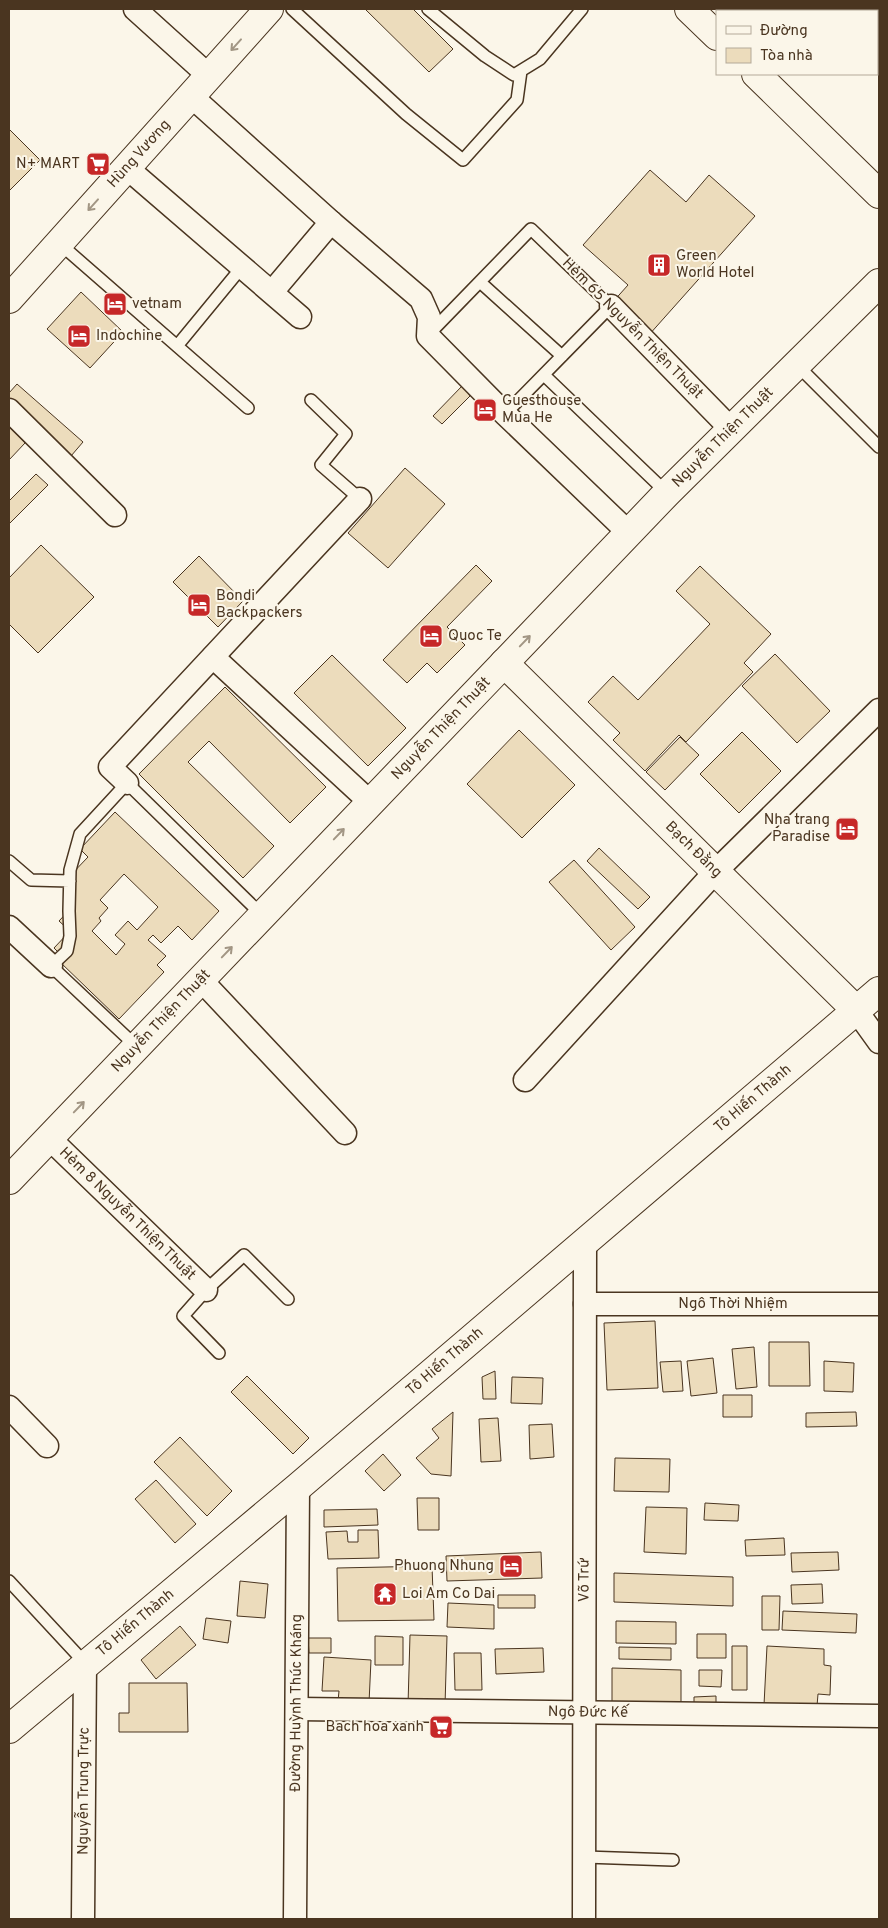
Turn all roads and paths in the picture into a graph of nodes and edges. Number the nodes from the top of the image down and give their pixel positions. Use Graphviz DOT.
graph roads {
  1 [pos="135,9"];
  2 [pos="269,9"];
  3 [pos="292,9"];
  4 [pos="428,9"];
  5 [pos="582,9"];
  6 [pos="692,10"];
  7 [pos="716,35"];
  8 [pos="520,71"];
  9 [pos="757,75"];
  10 [pos="200,86"];
  11 [pos="126,168"];
  12 [pos="879,194"];
  13 [pos="332,222"];
  14 [pos="59,242"];
  15 [pos="242,267"];
  16 [pos="480,282"];
  17 [pos="879,283"];
  18 [pos="272,292"];
  19 [pos="9,299"];
  20 [pos="611,306"];
  21 [pos="300,317"];
  22 [pos="428,336"];
  23 [pos="177,346"];
  24 [pos="562,356"];
  25 [pos="797,365"];
  26 [pos="544,375"];
  27 [pos="311,400"];
  28 [pos="248,408"];
  29 [pos="9,410"];
  30 [pos="506,414"];
  31 [pos="732,430"];
  32 [pos="879,447"];
  33 [pos="667,493"];
  34 [pos="360,499"];
  35 [pos="115,515"];
  36 [pos="629,533"];
  37 [pos="213,657"];
  38 [pos="504,663"];
  39 [pos="879,710"];
  40 [pos="127,783"];
  41 [pos="370,802"];
  42 [pos="9,861"];
  43 [pos="715,872"];
  44 [pos="70,881"];
  45 [pos="262,915"];
  46 [pos="9,927"];
  47 [pos="51,966"];
  48 [pos="200,980"];
  49 [pos="879,990"];
  50 [pos="856,1010"];
  51 [pos="879,1042"];
  52 [pos="137,1047"];
  53 [pos="525,1080"];
  54 [pos="345,1133"];
  55 [pos="49,1138"];
  56 [pos="9,1180"];
  57 [pos="585,1242"];
  58 [pos="206,1290"];
  59 [pos="288,1299"];
  60 [pos="586,1304"];
  61 [pos="879,1304"];
  62 [pos="219,1353"];
  63 [pos="9,1407"];
  64 [pos="48,1446"];
  65 [pos="298,1487"];
  66 [pos="9,1581"];
  67 [pos="85,1663"];
  68 [pos="297,1709"];
  69 [pos="584,1713"];
  70 [pos="879,1716"];
  71 [pos="9,1729"];
  72 [pos="585,1856"];
  73 [pos="673,1860"];
  74 [pos="83,1919"];
  75 [pos="296,1919"];
  76 [pos="584,1919"];
  1 -- 10 [label="street"];
  2 -- 10 [label="street, Hùng Vương, one-way"];
  3 -- 8 [label="lane"];
  4 -- 8 [label="lane"];
  5 -- 8 [label="lane"];
  6 -- 7 [label="street"];
  9 -- 12 [label="street"];
  10 -- 11 [label="street, Hùng Vương"];
  10 -- 13 [label="street"];
  11 -- 14 [label="street, Hùng Vương, one-way"];
  11 -- 15 [label="street"];
  13 -- 18 [label="street"];
  13 -- 22 [label="street"];
  14 -- 19 [label="street, Hùng Vương"];
  14 -- 23 [label="lane"];
  15 -- 18 [label="street"];
  15 -- 23 [label="lane"];
  16 -- 20 [label="lane, Hẻm 65 Nguyễn Thiện Thuật"];
  16 -- 22 [label="lane"];
  16 -- 24 [label="lane"];
  17 -- 25 [label="street, Nguyễn Thiện Thuật"];
  18 -- 21 [label="street"];
  20 -- 24 [label="lane"];
  20 -- 31 [label="street, Hẻm 65 Nguyễn Thiện Thuật"];
  22 -- 30 [label="street"];
  23 -- 28 [label="lane"];
  24 -- 26 [label="lane"];
  25 -- 31 [label="street, Nguyễn Thiện Thuật"];
  25 -- 32 [label="lane"];
  26 -- 30 [label="lane"];
  26 -- 33 [label="lane"];
  27 -- 34 [label="lane"];
  29 -- 35 [label="street"];
  30 -- 36 [label="street"];
  31 -- 33 [label="street, Nguyễn Thiện Thuật"];
  33 -- 36 [label="street, Nguyễn Thiện Thuật"];
  34 -- 37 [label="street"];
  38 -- 36 [label="street, Nguyễn Thiện Thuật, one-way"];
  37 -- 40 [label="street"];
  37 -- 41 [label="street"];
  38 -- 41 [label="street, Nguyễn Thiện Thuật"];
  38 -- 43 [label="street, Bạch Đằng"];
  39 -- 43 [label="street"];
  40 -- 44 [label="lane"];
  40 -- 45 [label="lane"];
  45 -- 41 [label="street, Nguyễn Thiện Thuật, one-way"];
  42 -- 44 [label="lane"];
  43 -- 50 [label="street, Bạch Đằng"];
  43 -- 53 [label="street"];
  44 -- 47 [label="lane"];
  48 -- 45 [label="street, Nguyễn Thiện Thuật, one-way"];
  46 -- 47 [label="street"];
  47 -- 52 [label="lane"];
  48 -- 52 [label="street, Nguyễn Thiện Thuật"];
  48 -- 54 [label="street"];
  49 -- 50 [label="street, Tô Hiến Thành"];
  50 -- 51 [label="street, Bạch Đằng"];
  50 -- 57 [label="street, Tô Hiến Thành"];
  55 -- 52 [label="street, Nguyễn Thiện Thuật, one-way"];
  55 -- 56 [label="street, Nguyễn Thiện Thuật"];
  55 -- 58 [label="street, Hẻm 8 Nguyễn Thiện Thuật"];
  57 -- 60 [label="street, Võ Trứ"];
  57 -- 65 [label="street, Tô Hiến Thành"];
  58 -- 59 [label="lane, Hẻm 8 Nguyễn Thiện Thuật"];
  58 -- 62 [label="lane, Hẻm 8 Nguyễn Thiện Thuật"];
  60 -- 61 [label="street, Ngô Thời Nhiệm"];
  60 -- 69 [label="street, Võ Trứ"];
  63 -- 64 [label="street"];
  65 -- 67 [label="street, Tô Hiến Thành"];
  65 -- 68 [label="street, Đường Huỳnh Thúc Kháng"];
  66 -- 67 [label="lane"];
  67 -- 71 [label="street, Tô Hiến Thành"];
  67 -- 74 [label="street, Nguyễn Trung Trực"];
  68 -- 69 [label="street, Ngô Đức Kế"];
  68 -- 75 [label="street, Đường Huỳnh Thúc Kháng"];
  69 -- 70 [label="street, Ngô Đức Kế"];
  69 -- 72 [label="street, Võ Trứ"];
  72 -- 73 [label="lane"];
  72 -- 76 [label="street, Võ Trứ"];
}
